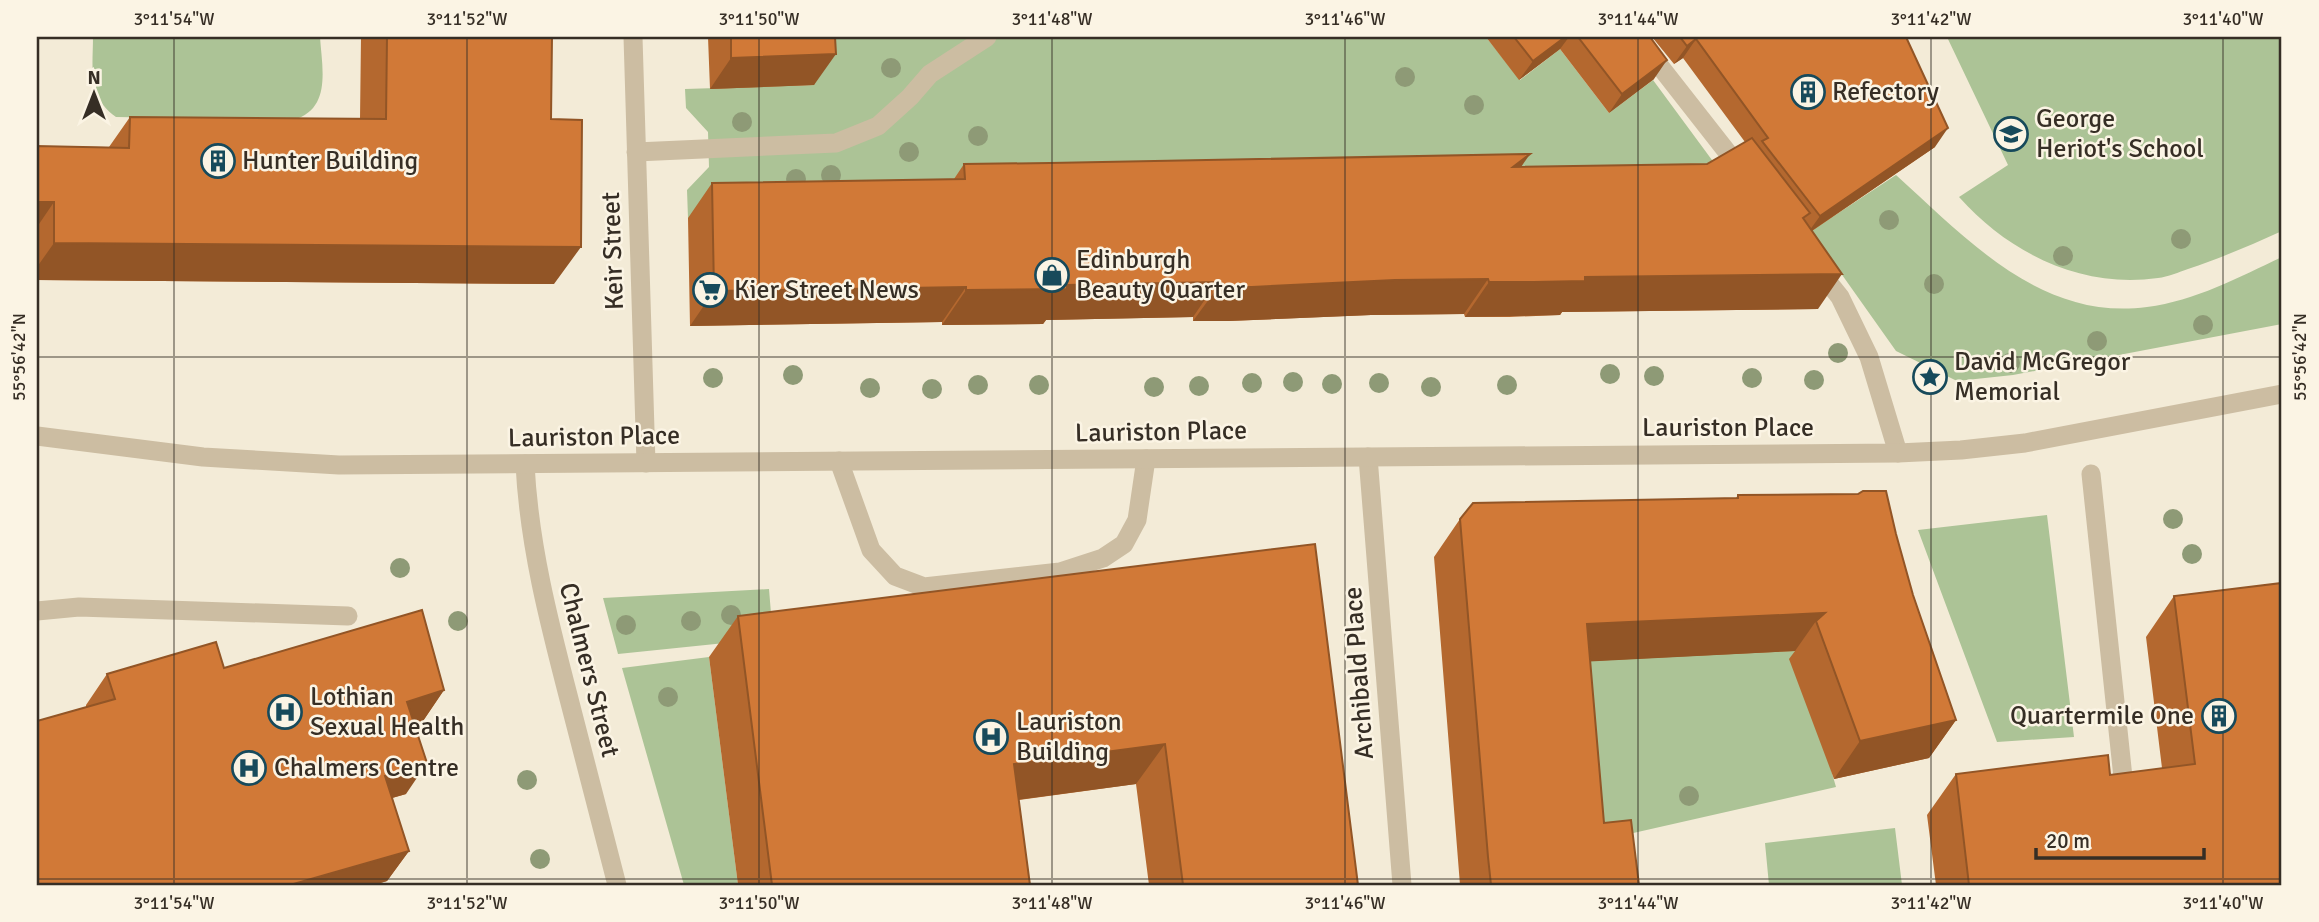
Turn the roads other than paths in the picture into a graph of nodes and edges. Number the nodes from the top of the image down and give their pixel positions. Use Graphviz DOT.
graph roads {
  1 [pos="633,37"];
  2 [pos="987,37"];
  3 [pos="1637,37"];
  4 [pos="636,152"];
  5 [pos="1756,189"];
  6 [pos="1806,254"];
  7 [pos="2282,394"];
  8 [pos="37,436"];
  9 [pos="1898,453"];
  10 [pos="1368,457"];
  11 [pos="1146,458"];
  12 [pos="839,461"];
  13 [pos="646,463"];
  14 [pos="526,464"];
  15 [pos="2091,474"];
  16 [pos="37,611"];
  17 [pos="348,616"];
  18 [pos="2123,787"];
  19 [pos="617,885"];
  20 [pos="1402,885"];
  1 -- 4 [label="street, Keir Street"];
  2 -- 4 [label="street"];
  3 -- 5 [label="street"];
  4 -- 13 [label="street, Keir Street"];
  6 -- 9 [label="street"];
  7 -- 9 [label="street, Lauriston Place"];
  8 -- 14 [label="street, Lauriston Place"];
  9 -- 10 [label="street, Lauriston Place"];
  10 -- 11 [label="street, Lauriston Place"];
  10 -- 20 [label="street, Archibald Place"];
  11 -- 12 [label="street, Lauriston Place"];
  11 -- 12 [label="street"];
  12 -- 13 [label="street, Lauriston Place"];
  13 -- 14 [label="street, Lauriston Place"];
  14 -- 19 [label="street, Chalmers Street"];
  15 -- 18 [label="street"];
  16 -- 17 [label="street"];
}
